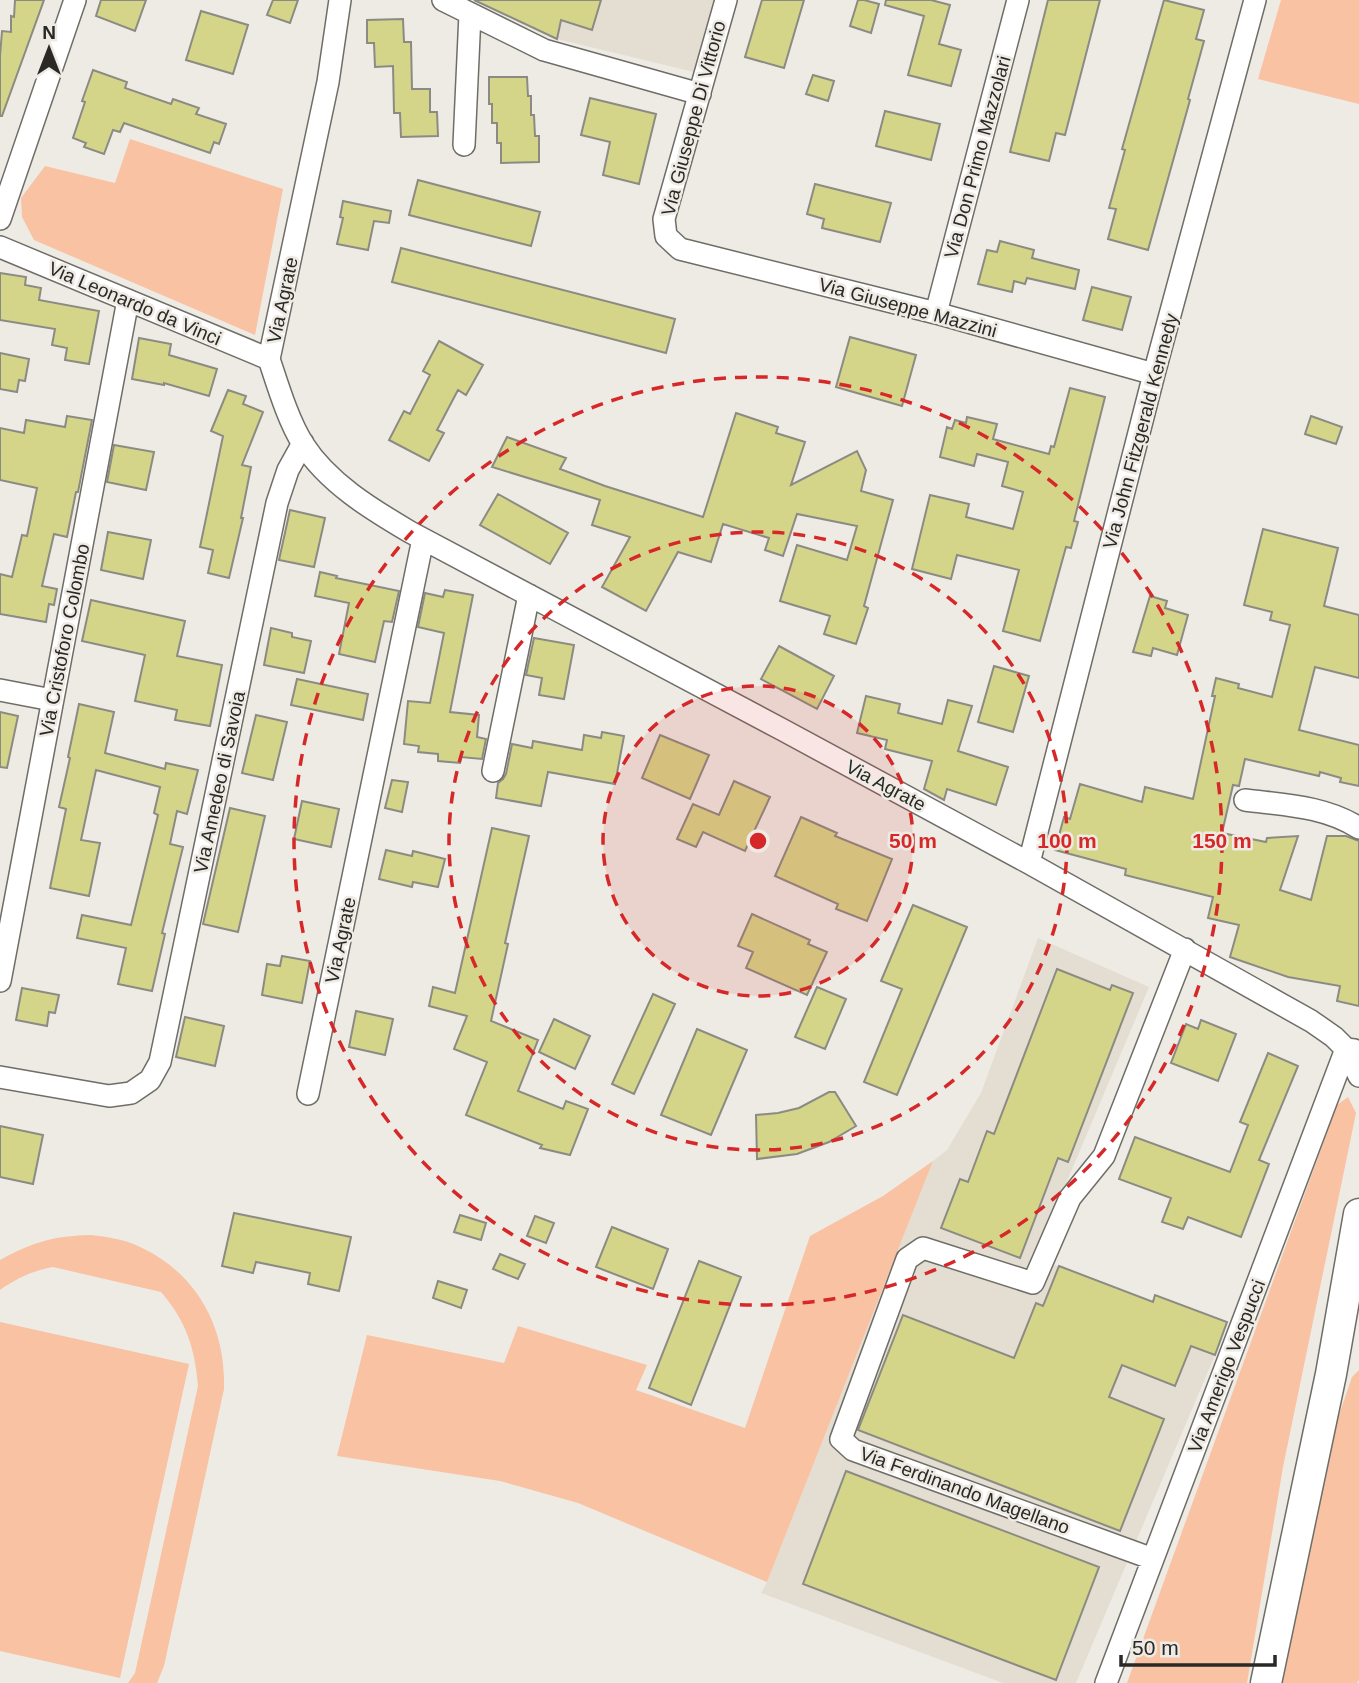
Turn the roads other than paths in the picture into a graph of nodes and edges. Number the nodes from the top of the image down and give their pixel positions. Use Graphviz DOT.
graph roads {
  1 [pos="75,0"];
  2 [pos="340,0"];
  3 [pos="443,0"];
  4 [pos="726,0"];
  5 [pos="1018,0"];
  6 [pos="1255,0"];
  7 [pos="470,14"];
  8 [pos="700,94"];
  9 [pos="464,145"];
  10 [pos="0,219"];
  11 [pos="666,236"];
  12 [pos="0,247"];
  13 [pos="128,300"];
  14 [pos="936,313"];
  15 [pos="269,359"];
  16 [pos="1154,374"];
  17 [pos="303,443"];
  18 [pos="423,539"];
  19 [pos="529,596"];
  20 [pos="0,690"];
  21 [pos="52,700"];
  22 [pos="493,771"];
  23 [pos="1245,800"];
  24 [pos="1359,828"];
  25 [pos="1029,863"];
  26 [pos="1185,949"];
  27 [pos="0,981"];
  28 [pos="1353,1050"];
  29 [pos="1359,1076"];
  30 [pos="0,1077"];
  31 [pos="308,1094"];
  32 [pos="1359,1214"];
  33 [pos="1359,1344"];
  34 [pos="1331,1374"];
  35 [pos="1153,1559"];
  36 [pos="1107,1683"];
  37 [pos="1266,1683"];
  1 -- 10 [label="street"];
  2 -- 15 [label="street, Via Agrate"];
  3 -- 7 [label="street"];
  4 -- 8 [label="street, Via Giuseppe Di Vittorio"];
  5 -- 14 [label="street, Via Don Primo Mazzolari"];
  6 -- 16 [label="street, Via John Fitzgerald Kennedy"];
  7 -- 8 [label="street"];
  7 -- 9 [label="street"];
  8 -- 11 [label="street, Via Giuseppe Di Vittorio"];
  11 -- 14 [label="street, Via Giuseppe Mazzini"];
  12 -- 13 [label="street, Via Leonardo da Vinci"];
  13 -- 15 [label="street, Via Leonardo da Vinci"];
  13 -- 21 [label="street, Via Cristoforo Colombo"];
  14 -- 16 [label="street, Via Giuseppe Mazzini"];
  15 -- 17 [label="street, Via Agrate"];
  16 -- 25 [label="street, Via John Fitzgerald Kennedy"];
  17 -- 18 [label="street, Via Agrate"];
  17 -- 30 [label="street, Via Amedeo di Savoia"];
  18 -- 19 [label="street, Via Agrate"];
  18 -- 31 [label="street, Via Agrate"];
  19 -- 22 [label="street"];
  19 -- 25 [label="street, Via Agrate"];
  20 -- 21 [label="street"];
  21 -- 27 [label="street, Via Cristoforo Colombo"];
  23 -- 24 [label="street"];
  25 -- 26 [label="street, Via Agrate"];
  26 -- 28 [label="street, Via Agrate"];
  26 -- 35 [label="street, Via Ferdinando Magellano"];
  28 -- 29 [label="street, Via Agrate"];
  28 -- 35 [label="street, Via Amerigo Vespucci"];
  32 -- 34 [label="highway"];
  33 -- 34 [label="highway"];
  34 -- 37 [label="highway"];
  35 -- 36 [label="street, Via Amerigo Vespucci"];
}
